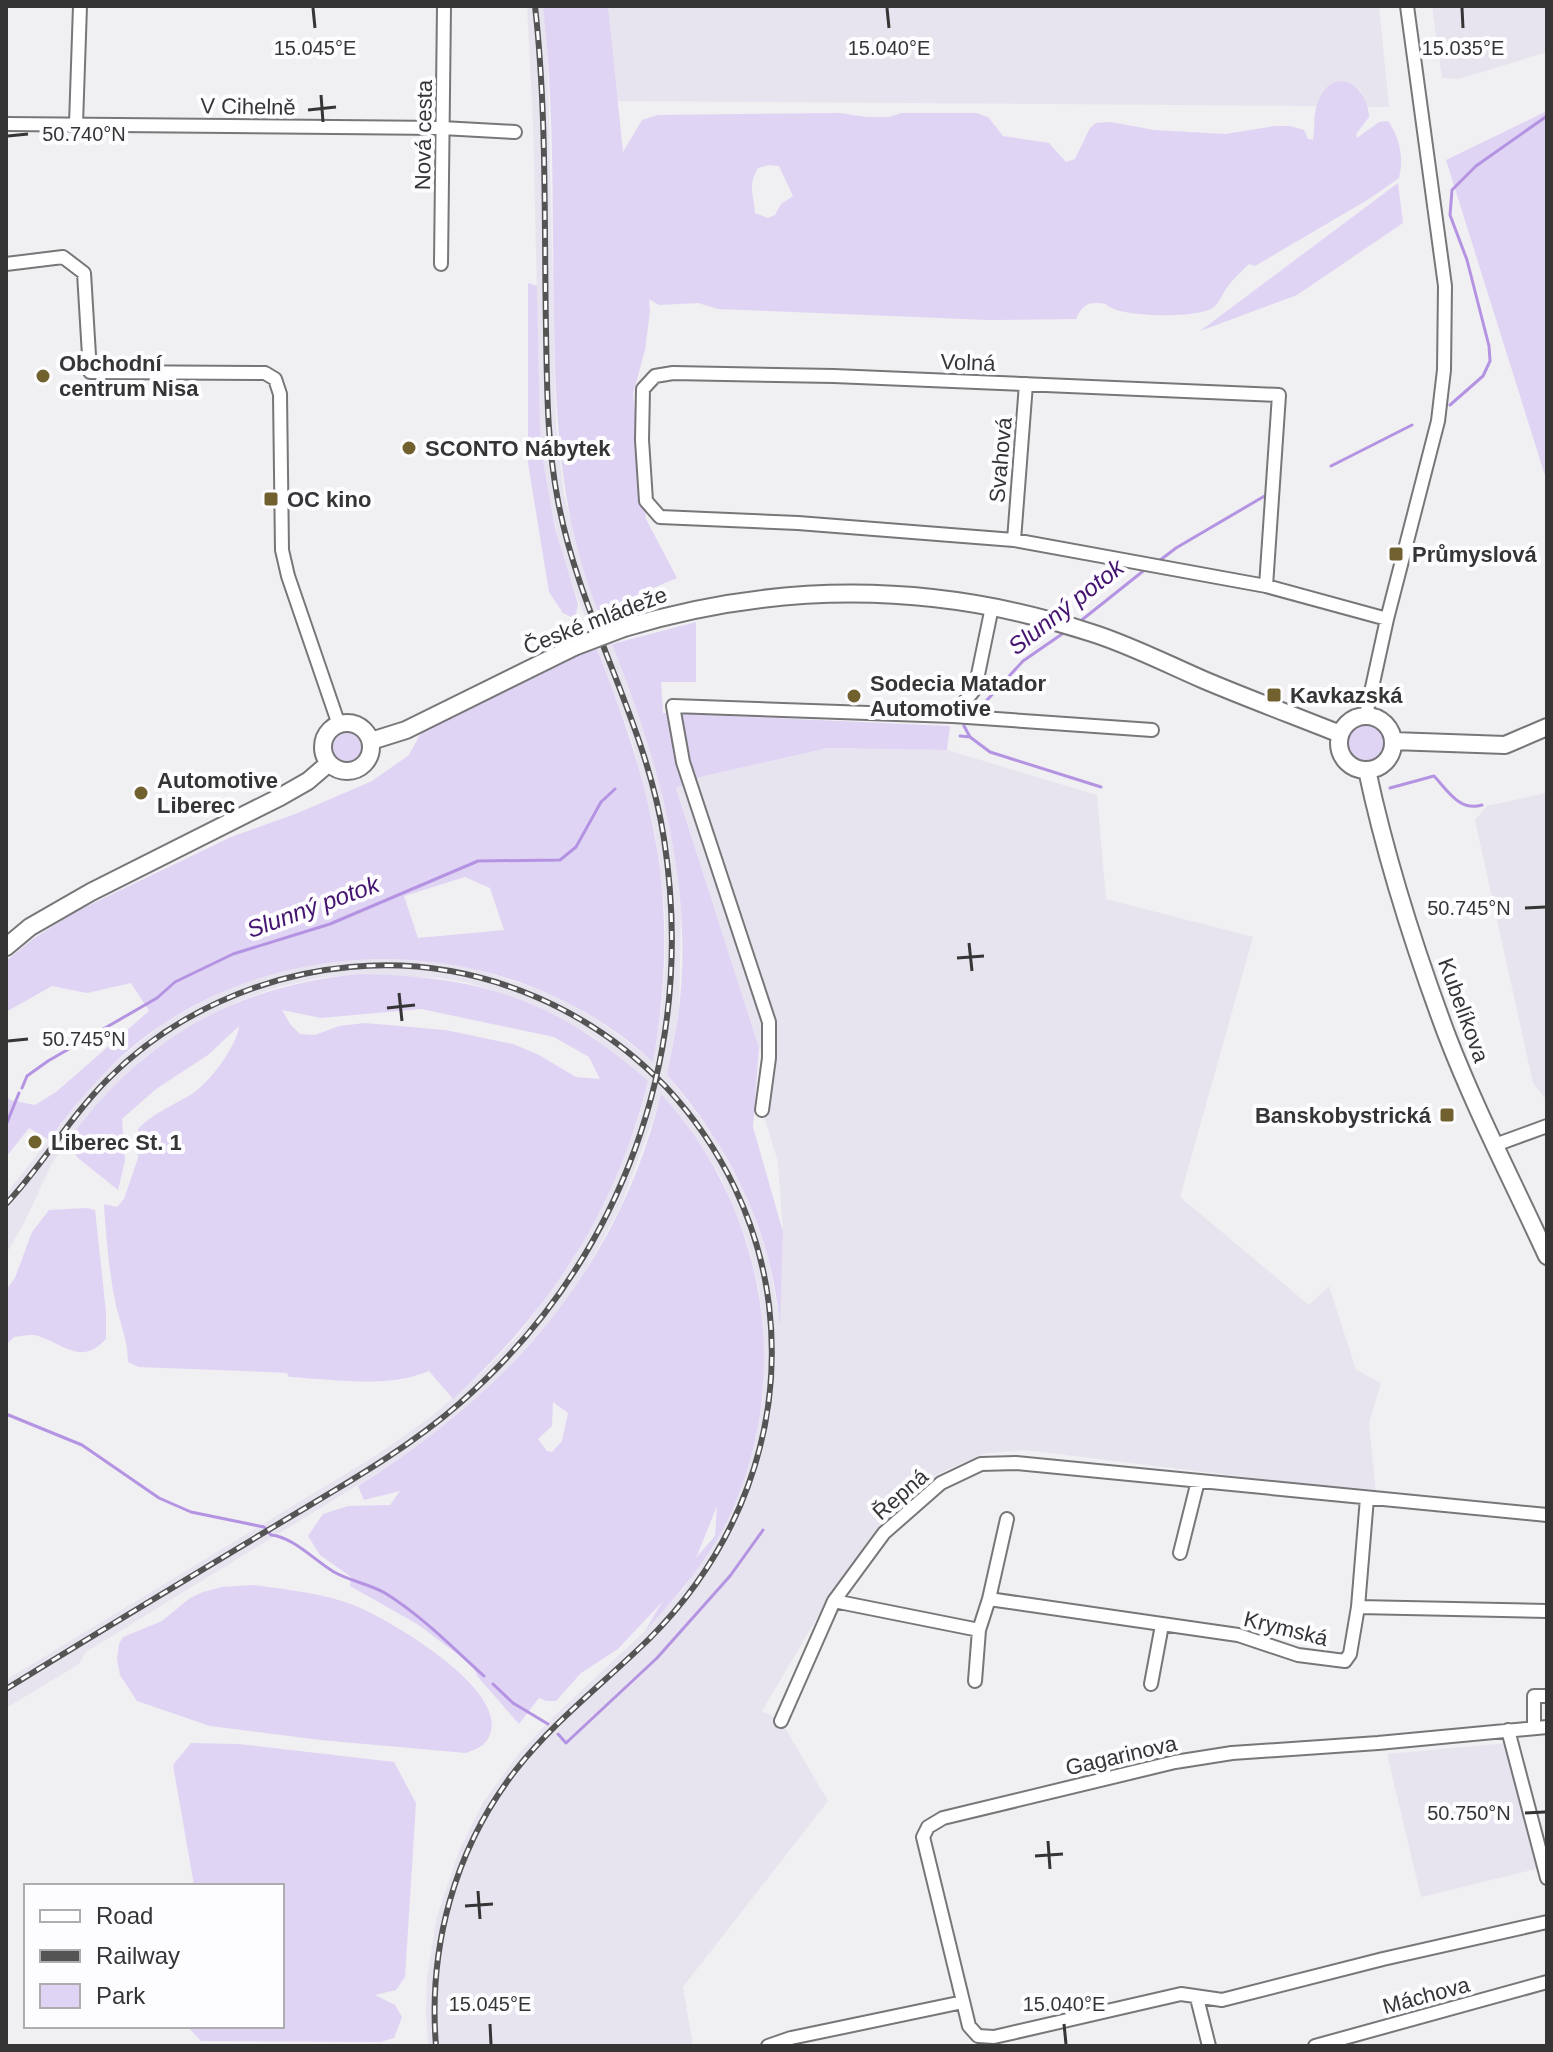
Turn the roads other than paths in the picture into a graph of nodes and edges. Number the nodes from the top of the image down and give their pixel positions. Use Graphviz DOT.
graph roads {
  1 [pos="80,6"];
  2 [pos="444,6"];
  3 [pos="1407,6"];
  4 [pos="6,124"];
  5 [pos="76,124"];
  6 [pos="442,128"];
  7 [pos="515,132"];
  8 [pos="6,264"];
  9 [pos="441,264"];
  10 [pos="1026,384"];
  11 [pos="1014,540"];
  12 [pos="1266,586"];
  13 [pos="992,607"];
  14 [pos="1387,619"];
  15 [pos="1366,715"];
  16 [pos="953,716"];
  17 [pos="339,725"];
  18 [pos="1547,727"];
  19 [pos="1152,730"];
  20 [pos="1340,734"];
  21 [pos="371,741"];
  22 [pos="1393,741"];
  23 [pos="329,763"];
  24 [pos="1367,770"];
  25 [pos="6,947"];
  26 [pos="762,1110"];
  27 [pos="1547,1126"];
  28 [pos="1495,1145"];
  29 [pos="1547,1256"];
  30 [pos="1198,1481"];
  31 [pos="1367,1498"];
  32 [pos="1547,1515"];
  33 [pos="1007,1519"];
  34 [pos="1180,1553"];
  35 [pos="989,1599"];
  36 [pos="834,1601"];
  37 [pos="1358,1607"];
  38 [pos="1547,1611"];
  39 [pos="1162,1625"];
  40 [pos="979,1630"];
  41 [pos="975,1681"];
  42 [pos="1151,1684"];
  43 [pos="1547,1696"];
  44 [pos="781,1721"];
  45 [pos="1540,1728"];
  46 [pos="1508,1730"];
  47 [pos="1547,1878"];
  48 [pos="1547,1922"];
  49 [pos="1547,1982"];
  50 [pos="1197,1998"];
  51 [pos="963,2002"];
  52 [pos="768,2046"];
  53 [pos="1209,2046"];
  54 [pos="1315,2046"];
  1 -- 5 [label="street"];
  2 -- 6 [label="street, Nová cesta"];
  3 -- 14 [label="street"];
  4 -- 5 [label="street, V Cihelně"];
  5 -- 6 [label="street, V Cihelně"];
  6 -- 7 [label="street, V Cihelně"];
  6 -- 9 [label="street, Nová cesta"];
  8 -- 17 [label="street"];
  10 -- 11 [label="street, Svahová"];
  10 -- 11 [label="street, Volná"];
  10 -- 12 [label="street, Volná"];
  11 -- 12 [label="street"];
  12 -- 14 [label="street"];
  13 -- 16 [label="street"];
  13 -- 20 [label="street, České mládeže"];
  13 -- 21 [label="street, České mládeže, bridge"];
  14 -- 15 [label="street"];
  15 -- 20 [label="street"];
  15 -- 22 [label="street"];
  16 -- 19 [label="street"];
  16 -- 26 [label="street"];
  17 -- 21 [label="street"];
  17 -- 23 [label="street"];
  18 -- 22 [label="street"];
  20 -- 24 [label="street"];
  21 -- 23 [label="street"];
  22 -- 24 [label="street"];
  23 -- 25 [label="street"];
  24 -- 28 [label="street, Kubelíkova"];
  27 -- 28 [label="street"];
  28 -- 29 [label="street, Kubelíkova"];
  30 -- 31 [label="street, Řepná"];
  30 -- 34 [label="street"];
  30 -- 36 [label="street, Řepná"];
  31 -- 32 [label="street, Řepná"];
  31 -- 37 [label="street, Krymská"];
  33 -- 35 [label="street"];
  35 -- 39 [label="street, Krymská"];
  35 -- 40 [label="street"];
  36 -- 40 [label="street"];
  36 -- 44 [label="street, Řepná"];
  37 -- 38 [label="street, Krymská"];
  37 -- 39 [label="street, Krymská"];
  39 -- 42 [label="street"];
  40 -- 41 [label="street"];
  43 -- 45 [label="street"];
  45 -- 46 [label="street, Gagarinova"];
  46 -- 47 [label="street"];
  46 -- 51 [label="street, Gagarinova"];
  48 -- 50 [label="street, Gagarinova"];
  49 -- 54 [label="street, Máchova"];
  50 -- 51 [label="street, Gagarinova"];
  50 -- 53 [label="street"];
  51 -- 52 [label="street"];
}
